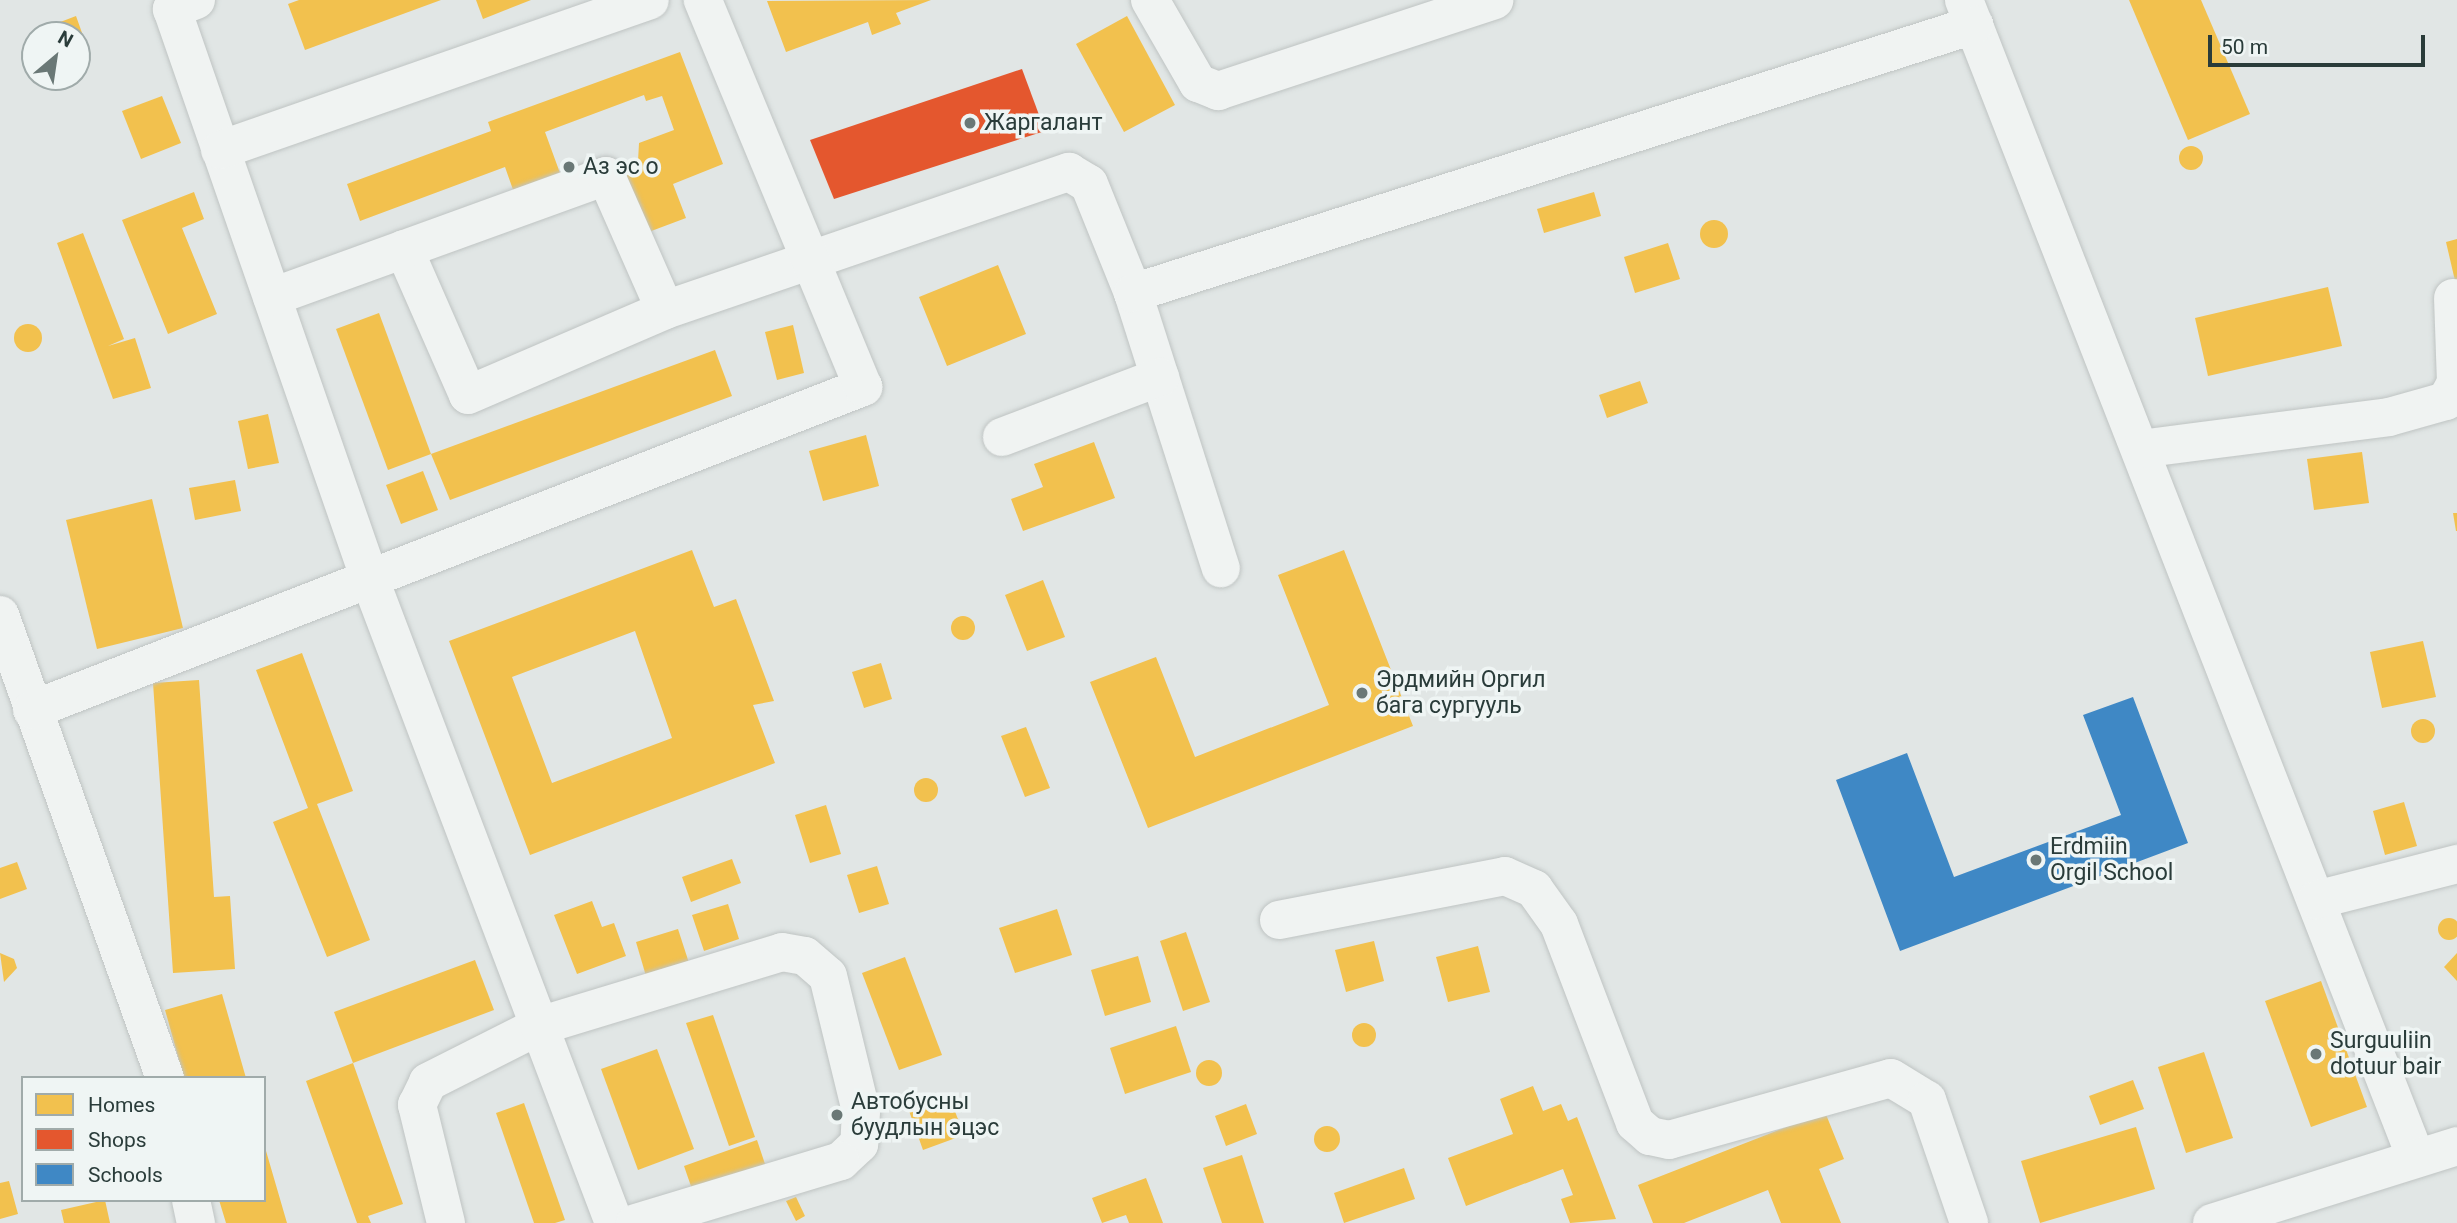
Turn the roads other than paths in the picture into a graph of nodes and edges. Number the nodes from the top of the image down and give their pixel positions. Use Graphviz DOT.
graph roads {
  1 [pos="196,0"];
  2 [pos="650,0"];
  3 [pos="704,0"];
  4 [pos="1150,0"];
  5 [pos="1494,0"];
  6 [pos="1969,13"];
  7 [pos="220,150"];
  8 [pos="404,249"];
  9 [pos="811,262"];
  10 [pos="1133,293"];
  11 [pos="271,297"];
  12 [pos="2453,298"];
  13 [pos="665,310"];
  14 [pos="1160,377"];
  15 [pos="1002,437"];
  16 [pos="2140,449"];
  17 [pos="1221,568"];
  18 [pos="369,578"];
  19 [pos="0,615"];
  20 [pos="32,710"];
  21 [pos="2457,864"];
  22 [pos="2316,900"];
  23 [pos="1279,920"];
  24 [pos="539,1026"];
  25 [pos="164,1076"];
  26 [pos="2457,1146"];
  27 [pos="2416,1157"];
  28 [pos="191,1202"];
  29 [pos="196,1223"];
  30 [pos="446,1223"];
  31 [pos="614,1223"];
  32 [pos="635,1223"];
  33 [pos="1969,1223"];
  34 [pos="2211,1223"];
  1 -- 7 [label="street"];
  2 -- 7 [label="street"];
  3 -- 9 [label="street"];
  4 -- 5 [label="street"];
  6 -- 10 [label="street"];
  6 -- 16 [label="street"];
  7 -- 11 [label="street"];
  8 -- 11 [label="street"];
  8 -- 13 [label="street"];
  8 -- 13 [label="street"];
  9 -- 10 [label="street"];
  9 -- 13 [label="street"];
  9 -- 18 [label="street"];
  10 -- 14 [label="street"];
  11 -- 18 [label="street"];
  12 -- 16 [label="street"];
  14 -- 15 [label="street"];
  14 -- 17 [label="street"];
  16 -- 22 [label="street"];
  18 -- 20 [label="street"];
  18 -- 24 [label="street"];
  19 -- 20 [label="street"];
  20 -- 25 [label="street"];
  21 -- 22 [label="street"];
  22 -- 27 [label="street"];
  23 -- 33 [label="street"];
  24 -- 30 [label="street"];
  24 -- 31 [label="street"];
  24 -- 32 [label="street"];
  26 -- 27 [label="street"];
  27 -- 34 [label="street"];
  28 -- 29 [label="street"];
}
